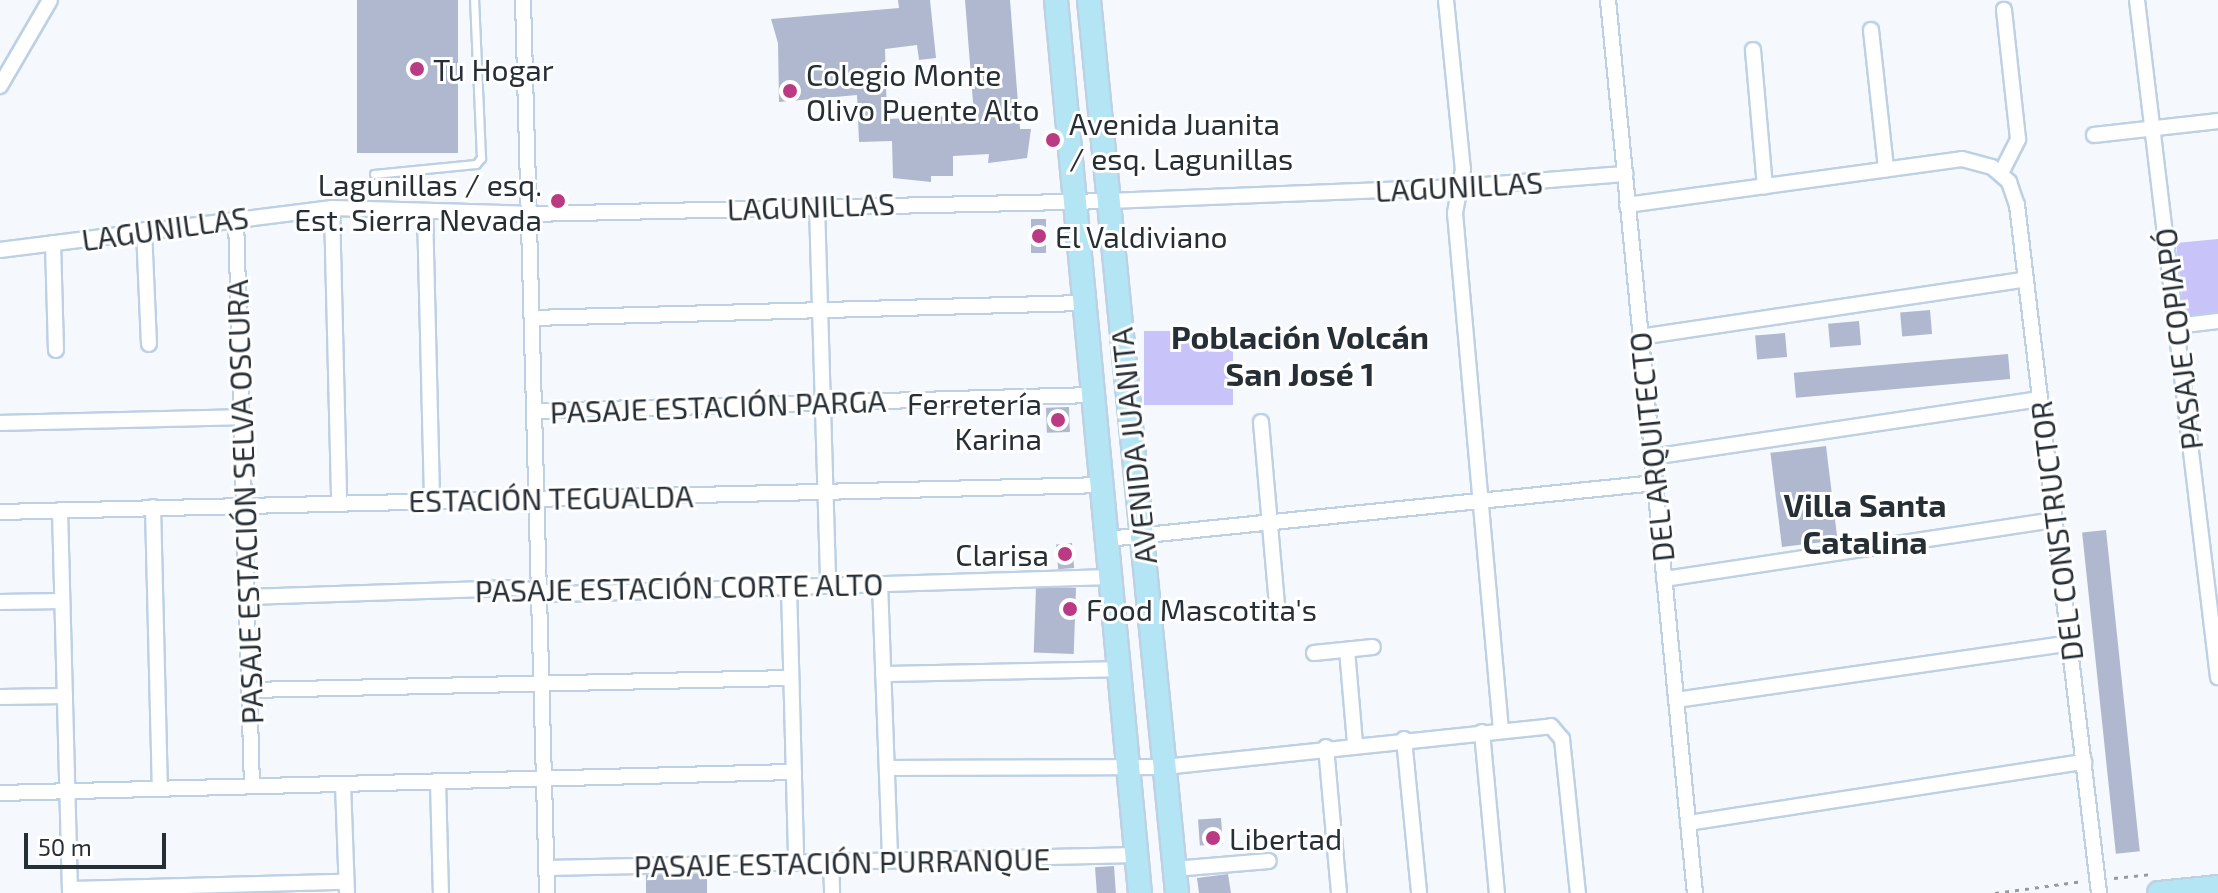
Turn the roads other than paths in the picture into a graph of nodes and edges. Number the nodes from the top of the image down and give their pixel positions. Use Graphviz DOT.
graph roads {
  1 [pos="50,0"];
  2 [pos="474,0"];
  3 [pos="523,0"];
  4 [pos="1056,0"];
  5 [pos="1089,0"];
  6 [pos="1446,0"];
  7 [pos="1608,0"];
  8 [pos="2137,0"];
  9 [pos="2004,10"];
  10 [pos="1871,30"];
  11 [pos="1753,50"];
  12 [pos="0,86"];
  13 [pos="2218,121"];
  14 [pos="2152,128"];
  15 [pos="2094,135"];
  16 [pos="1886,169"];
  17 [pos="2001,173"];
  18 [pos="374,174"];
  19 [pos="1625,174"];
  20 [pos="1765,186"];
  21 [pos="1459,187"];
  22 [pos="1074,198"];
  23 [pos="1109,201"];
  24 [pos="1627,205"];
  25 [pos="817,206"];
  26 [pos="332,208"];
  27 [pos="425,211"];
  28 [pos="529,214"];
  29 [pos="236,218"];
  30 [pos="144,230"];
  31 [pos="53,243"];
  32 [pos="0,250"];
  33 [pos="2026,279"];
  34 [pos="1084,303"];
  35 [pos="821,310"];
  36 [pos="532,318"];
  37 [pos="2218,321"];
  38 [pos="2176,326"];
  39 [pos="1640,337"];
  40 [pos="149,344"];
  41 [pos="56,350"];
  42 [pos="1093,395"];
  43 [pos="2040,399"];
  44 [pos="823,403"];
  45 [pos="534,411"];
  46 [pos="242,417"];
  47 [pos="1261,422"];
  48 [pos="0,423"];
  49 [pos="1652,457"];
  50 [pos="1655,483"];
  51 [pos="1102,485"];
  52 [pos="826,493"];
  53 [pos="432,499"];
  54 [pos="537,499"];
  55 [pos="1481,501"];
  56 [pos="339,502"];
  57 [pos="244,504"];
  58 [pos="153,507"];
  59 [pos="60,510"];
  60 [pos="0,512"];
  61 [pos="2055,520"];
  62 [pos="1270,522"];
  63 [pos="1142,535"];
  64 [pos="1107,539"];
  65 [pos="1111,577"];
  66 [pos="1664,579"];
  67 [pos="880,584"];
  68 [pos="828,586"];
  69 [pos="789,587"];
  70 [pos="539,591"];
  71 [pos="2213,595"];
  72 [pos="247,597"];
  73 [pos="62,601"];
  74 [pos="0,602"];
  75 [pos="1277,606"];
  76 [pos="2070,643"];
  77 [pos="1373,647"];
  78 [pos="1347,650"];
  79 [pos="1314,653"];
  80 [pos="1119,669"];
  81 [pos="883,674"];
  82 [pos="2218,677"];
  83 [pos="791,678"];
  84 [pos="542,684"];
  85 [pos="250,690"];
  86 [pos="65,696"];
  87 [pos="0,697"];
  88 [pos="1676,700"];
  89 [pos="1501,730"];
  90 [pos="1482,732"];
  91 [pos="1404,739"];
  92 [pos="1355,744"];
  93 [pos="1326,747"];
  94 [pos="2084,762"];
  95 [pos="1128,764"];
  96 [pos="1164,767"];
  97 [pos="887,768"];
  98 [pos="794,772"];
  99 [pos="544,778"];
  100 [pos="438,781"];
  101 [pos="343,784"];
  102 [pos="252,786"];
  103 [pos="160,789"];
  104 [pos="68,791"];
  105 [pos="0,793"];
  106 [pos="1688,823"];
  107 [pos="1137,855"];
  108 [pos="890,860"];
  109 [pos="831,861"];
  110 [pos="1269,861"];
  111 [pos="796,862"];
  112 [pos="547,868"];
  113 [pos="1174,869"];
  114 [pos="2218,887"];
  115 [pos="347,888"];
  116 [pos="70,891"];
  117 [pos="441,893"];
  118 [pos="547,893"];
  119 [pos="832,893"];
  120 [pos="1140,893"];
  121 [pos="1177,893"];
  122 [pos="1339,893"];
  123 [pos="1419,893"];
  124 [pos="1497,893"];
  125 [pos="1578,893"];
  126 [pos="1695,893"];
  127 [pos="2099,893"];
  128 [pos="2159,893"];
  1 -- 12 [label="street"];
  2 -- 18 [label="lane"];
  3 -- 28 [label="street"];
  4 -- 22 [label="main road, AVENIDA JUANITA"];
  5 -- 23 [label="main road, AVENIDA JUANITA"];
  6 -- 21 [label="street"];
  7 -- 19 [label="street, DEL ARQUITECTO"];
  8 -- 14 [label="street, PASAJE COPIAPÓ"];
  9 -- 17 [label="street"];
  10 -- 16 [label="street"];
  11 -- 20 [label="street"];
  13 -- 14 [label="street"];
  14 -- 15 [label="street"];
  14 -- 38 [label="street, PASAJE COPIAPÓ"];
  16 -- 17 [label="street"];
  16 -- 20 [label="street"];
  17 -- 33 [label="street, DEL CONSTRUCTOR"];
  19 -- 21 [label="street, LAGUNILLAS"];
  19 -- 24 [label="street, DEL ARQUITECTO"];
  20 -- 24 [label="street"];
  21 -- 23 [label="street, LAGUNILLAS"];
  21 -- 55 [label="street"];
  22 -- 23 [label="street, LAGUNILLAS"];
  22 -- 25 [label="street, LAGUNILLAS"];
  22 -- 34 [label="main road, AVENIDA JUANITA"];
  23 -- 63 [label="main road, AVENIDA JUANITA"];
  24 -- 39 [label="street, DEL ARQUITECTO"];
  25 -- 28 [label="street, LAGUNILLAS"];
  25 -- 35 [label="street"];
  26 -- 27 [label="street, LAGUNILLAS"];
  26 -- 29 [label="street, LAGUNILLAS"];
  26 -- 56 [label="street"];
  27 -- 28 [label="street, LAGUNILLAS"];
  27 -- 53 [label="street"];
  28 -- 36 [label="street"];
  29 -- 30 [label="street, LAGUNILLAS"];
  29 -- 46 [label="street, PASAJE ESTACIÓN SELVA OSCURA"];
  30 -- 31 [label="street, LAGUNILLAS"];
  30 -- 40 [label="street"];
  31 -- 32 [label="street, LAGUNILLAS"];
  31 -- 41 [label="street"];
  33 -- 39 [label="street"];
  33 -- 43 [label="street, DEL CONSTRUCTOR"];
  34 -- 35 [label="street"];
  34 -- 42 [label="main road, AVENIDA JUANITA"];
  35 -- 36 [label="street"];
  35 -- 44 [label="street"];
  36 -- 45 [label="street"];
  37 -- 38 [label="street"];
  38 -- 71 [label="street, PASAJE COPIAPÓ"];
  39 -- 49 [label="street, DEL ARQUITECTO"];
  42 -- 44 [label="street, PASAJE ESTACIÓN PARGA"];
  42 -- 51 [label="main road, AVENIDA JUANITA"];
  43 -- 49 [label="street"];
  43 -- 61 [label="street, DEL CONSTRUCTOR"];
  44 -- 45 [label="street, PASAJE ESTACIÓN PARGA"];
  44 -- 52 [label="street"];
  45 -- 54 [label="street"];
  46 -- 48 [label="street"];
  46 -- 57 [label="street, PASAJE ESTACIÓN SELVA OSCURA"];
  47 -- 62 [label="street"];
  49 -- 50 [label="street, DEL ARQUITECTO"];
  50 -- 55 [label="street"];
  50 -- 66 [label="street, DEL ARQUITECTO"];
  51 -- 52 [label="street, ESTACIÓN TEGUALDA"];
  51 -- 64 [label="main road, AVENIDA JUANITA"];
  52 -- 54 [label="street, ESTACIÓN TEGUALDA"];
  52 -- 68 [label="street"];
  53 -- 54 [label="street, ESTACIÓN TEGUALDA"];
  53 -- 56 [label="street, ESTACIÓN TEGUALDA"];
  54 -- 70 [label="street"];
  55 -- 62 [label="street"];
  55 -- 89 [label="street"];
  56 -- 57 [label="street, ESTACIÓN TEGUALDA"];
  57 -- 58 [label="street, ESTACIÓN TEGUALDA"];
  57 -- 72 [label="street, PASAJE ESTACIÓN SELVA OSCURA"];
  58 -- 59 [label="street, ESTACIÓN TEGUALDA"];
  58 -- 103 [label="street"];
  59 -- 60 [label="street, ESTACIÓN TEGUALDA"];
  59 -- 73 [label="street"];
  61 -- 66 [label="street"];
  61 -- 76 [label="street, DEL CONSTRUCTOR"];
  62 -- 63 [label="street"];
  62 -- 75 [label="street"];
  63 -- 64 [label="street"];
  63 -- 96 [label="main road, AVENIDA JUANITA"];
  64 -- 65 [label="main road, AVENIDA JUANITA"];
  65 -- 67 [label="street, PASAJE ESTACIÓN CORTE ALTO"];
  65 -- 80 [label="main road, AVENIDA JUANITA"];
  66 -- 88 [label="street, DEL ARQUITECTO"];
  67 -- 68 [label="street, PASAJE ESTACIÓN CORTE ALTO"];
  67 -- 81 [label="street"];
  68 -- 69 [label="street, PASAJE ESTACIÓN CORTE ALTO"];
  69 -- 70 [label="street, PASAJE ESTACIÓN CORTE ALTO"];
  69 -- 83 [label="street"];
  70 -- 72 [label="street, PASAJE ESTACIÓN CORTE ALTO"];
  70 -- 84 [label="street"];
  71 -- 82 [label="street, PASAJE COPIAPÓ"];
  72 -- 85 [label="street, PASAJE ESTACIÓN SELVA OSCURA"];
  73 -- 74 [label="street"];
  73 -- 86 [label="street"];
  76 -- 88 [label="street"];
  76 -- 94 [label="street, DEL CONSTRUCTOR"];
  77 -- 78 [label="street"];
  78 -- 79 [label="street"];
  78 -- 92 [label="street"];
  80 -- 81 [label="street"];
  80 -- 95 [label="main road, AVENIDA JUANITA"];
  81 -- 97 [label="street"];
  83 -- 84 [label="street"];
  83 -- 98 [label="street"];
  84 -- 85 [label="street"];
  84 -- 99 [label="street"];
  85 -- 102 [label="street, PASAJE ESTACIÓN SELVA OSCURA"];
  86 -- 87 [label="street"];
  86 -- 104 [label="street"];
  88 -- 106 [label="street, DEL ARQUITECTO"];
  89 -- 90 [label="street"];
  89 -- 125 [label="street"];
  90 -- 91 [label="street"];
  90 -- 124 [label="street"];
  91 -- 92 [label="street"];
  91 -- 123 [label="street"];
  92 -- 93 [label="street"];
  93 -- 96 [label="street"];
  93 -- 122 [label="street"];
  94 -- 106 [label="street"];
  94 -- 127 [label="street, DEL CONSTRUCTOR"];
  95 -- 96 [label="street"];
  95 -- 97 [label="street"];
  95 -- 107 [label="main road, AVENIDA JUANITA"];
  96 -- 113 [label="main road, AVENIDA JUANITA"];
  97 -- 108 [label="street"];
  98 -- 99 [label="street"];
  98 -- 111 [label="street"];
  99 -- 100 [label="street"];
  99 -- 112 [label="street"];
  100 -- 101 [label="street"];
  100 -- 117 [label="street"];
  101 -- 102 [label="street"];
  101 -- 115 [label="street"];
  102 -- 103 [label="street"];
  103 -- 104 [label="street"];
  104 -- 105 [label="street"];
  104 -- 116 [label="street"];
  106 -- 126 [label="street, DEL ARQUITECTO"];
  107 -- 108 [label="street, PASAJE ESTACIÓN PURRANQUE"];
  107 -- 120 [label="main road, AVENIDA JUANITA"];
  108 -- 109 [label="street, PASAJE ESTACIÓN PURRANQUE"];
  109 -- 111 [label="street, PASAJE ESTACIÓN PURRANQUE"];
  109 -- 119 [label="street"];
  110 -- 113 [label="street"];
  111 -- 112 [label="street, PASAJE ESTACIÓN PURRANQUE"];
  112 -- 118 [label="street"];
  113 -- 121 [label="main road, AVENIDA JUANITA"];
  114 -- 128 [label="main road"];
  115 -- 116 [label="street"];
}
